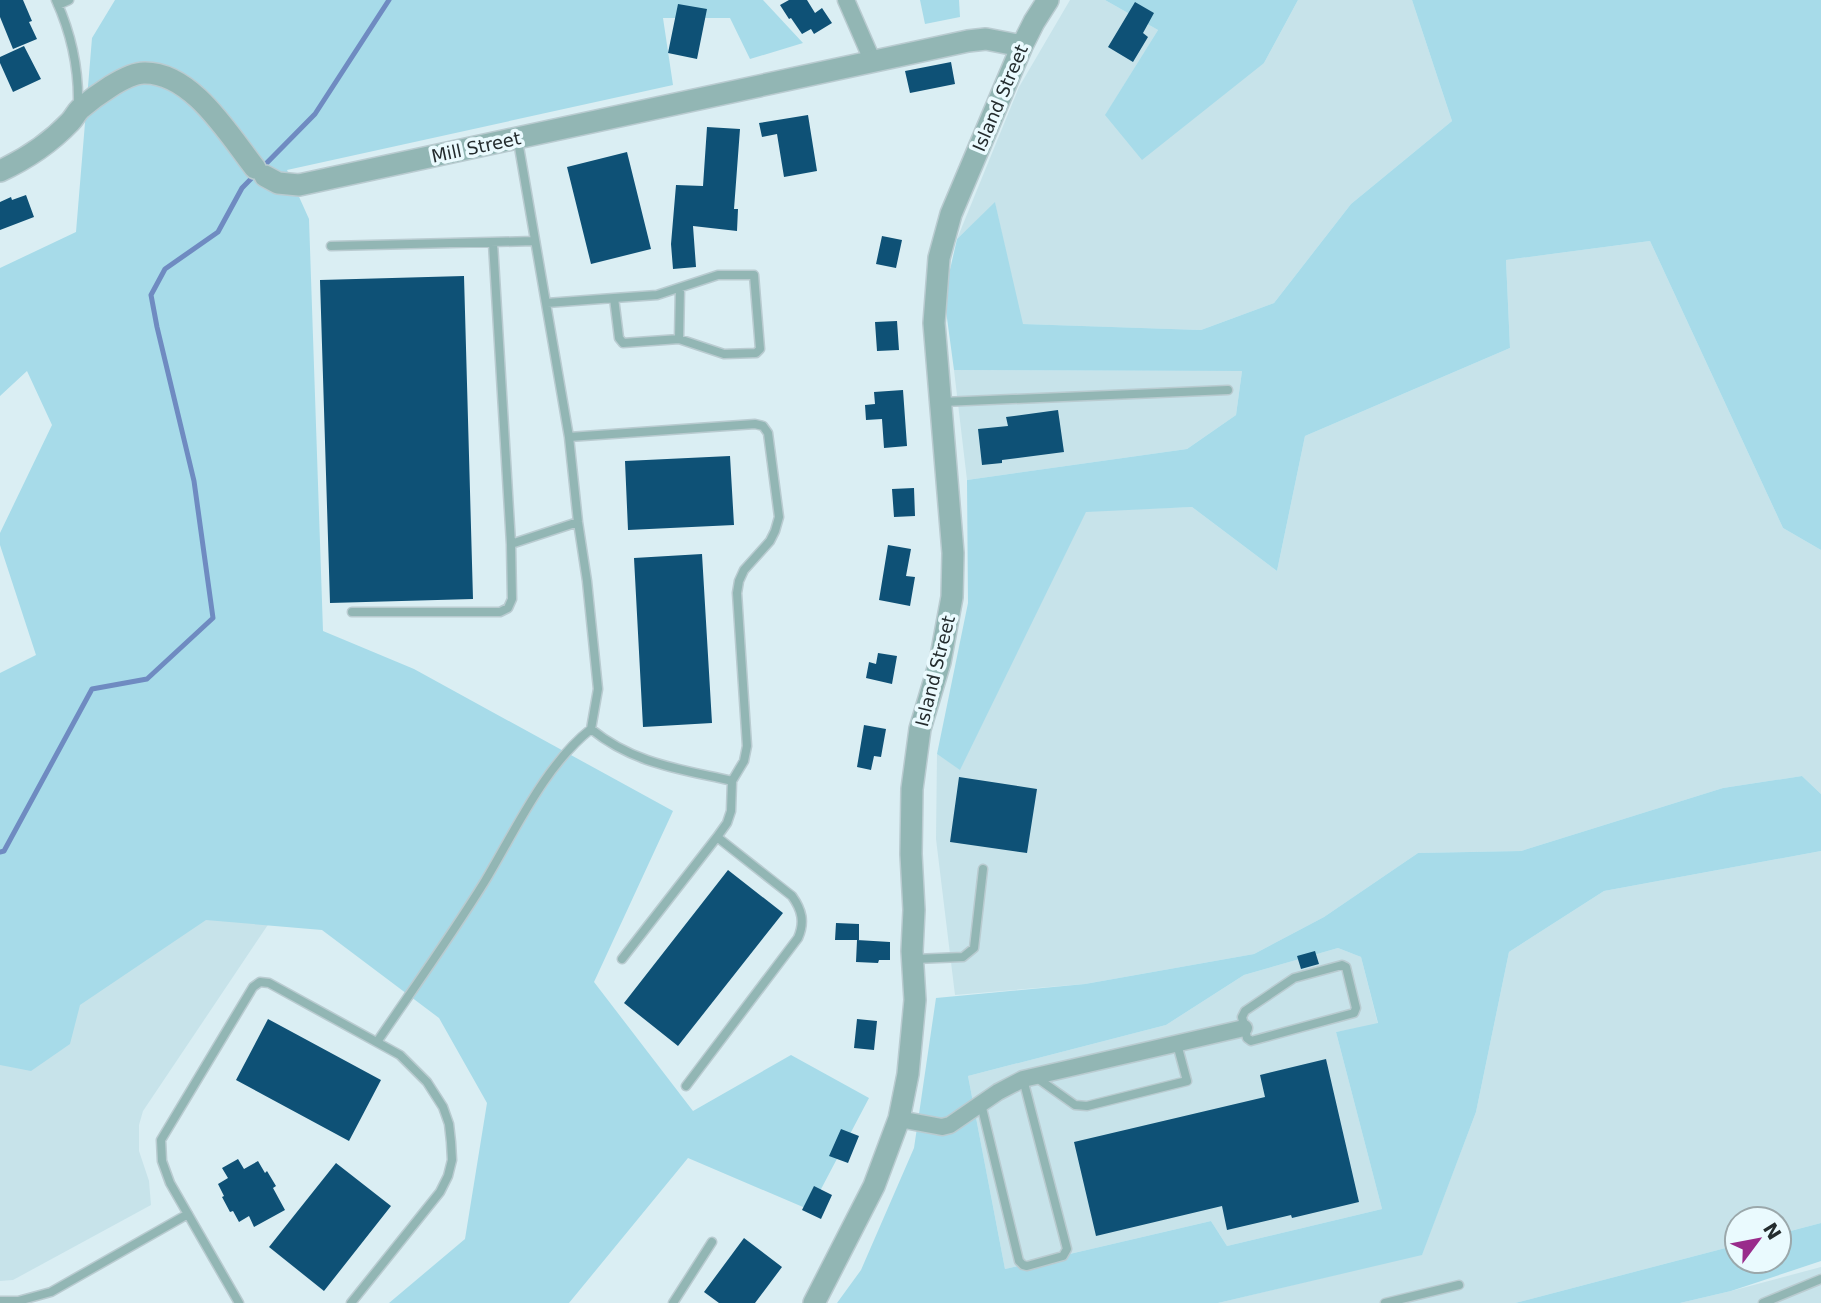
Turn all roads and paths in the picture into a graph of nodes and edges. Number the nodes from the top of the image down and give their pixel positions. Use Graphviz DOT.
graph roads {
  1 [pos="69,0"];
  2 [pos="846,0"];
  3 [pos="1048,0"];
  4 [pos="57,2"];
  5 [pos="1022,46"];
  6 [pos="873,62"];
  7 [pos="78,111"];
  8 [pos="517,138"];
  9 [pos="0,171"];
  10 [pos="534,241"];
  11 [pos="492,243"];
  12 [pos="331,246"];
  13 [pos="680,288"];
  14 [pos="614,298"];
  15 [pos="547,303"];
  16 [pos="680,339"];
  17 [pos="1228,390"];
  18 [pos="940,402"];
  19 [pos="569,437"];
  20 [pos="578,522"];
  21 [pos="511,544"];
  22 [pos="352,612"];
  23 [pos="592,729"];
  24 [pos="732,781"];
  25 [pos="717,836"];
  26 [pos="983,869"];
  27 [pos="622,959"];
  28 [pos="912,959"];
  29 [pos="1244,1028"];
  30 [pos="377,1042"];
  31 [pos="1177,1044"];
  32 [pos="1029,1077"];
  33 [pos="686,1086"];
  34 [pos="981,1104"];
  35 [pos="899,1119"];
  36 [pos="188,1213"];
  37 [pos="712,1242"];
  38 [pos="1821,1279"];
  39 [pos="1459,1285"];
  40 [pos="0,1301"];
  41 [pos="239,1303"];
  42 [pos="351,1303"];
  43 [pos="673,1303"];
  44 [pos="814,1303"];
  45 [pos="1385,1303"];
  46 [pos="1763,1303"];
  1 -- 4 [label="lane"];
  2 -- 6 [label="street"];
  3 -- 5 [label="street, Island Street"];
  4 -- 7 [label="lane"];
  5 -- 6 [label="street, Mill Street"];
  5 -- 18 [label="street, Island Street"];
  6 -- 8 [label="street, Mill Street"];
  7 -- 8 [label="street, Mill Street"];
  7 -- 9 [label="street, Mill Street"];
  8 -- 10 [label="lane"];
  10 -- 11 [label="lane"];
  10 -- 15 [label="lane"];
  11 -- 12 [label="lane"];
  11 -- 21 [label="lane"];
  13 -- 14 [label="lane"];
  13 -- 16 [label="lane"];
  13 -- 16 [label="lane"];
  14 -- 15 [label="lane"];
  14 -- 16 [label="lane"];
  15 -- 19 [label="lane"];
  17 -- 18 [label="lane"];
  18 -- 28 [label="street, Island Street"];
  19 -- 20 [label="lane"];
  19 -- 24 [label="lane"];
  20 -- 21 [label="lane"];
  20 -- 23 [label="lane"];
  21 -- 22 [label="lane"];
  23 -- 24 [label="lane"];
  23 -- 30 [label="lane"];
  24 -- 25 [label="lane"];
  25 -- 27 [label="lane"];
  25 -- 33 [label="lane"];
  26 -- 28 [label="lane"];
  28 -- 35 [label="street, Island Street"];
  29 -- 29 [label="lane"];
  29 -- 31 [label="street"];
  30 -- 36 [label="lane"];
  30 -- 42 [label="lane"];
  31 -- 32 [label="street"];
  31 -- 32 [label="lane"];
  32 -- 34 [label="street"];
  32 -- 34 [label="lane"];
  34 -- 35 [label="street"];
  35 -- 44 [label="street, Island Street"];
  36 -- 40 [label="lane"];
  36 -- 41 [label="lane"];
  37 -- 43 [label="lane"];
  38 -- 46 [label="lane"];
  39 -- 45 [label="lane"];
}
